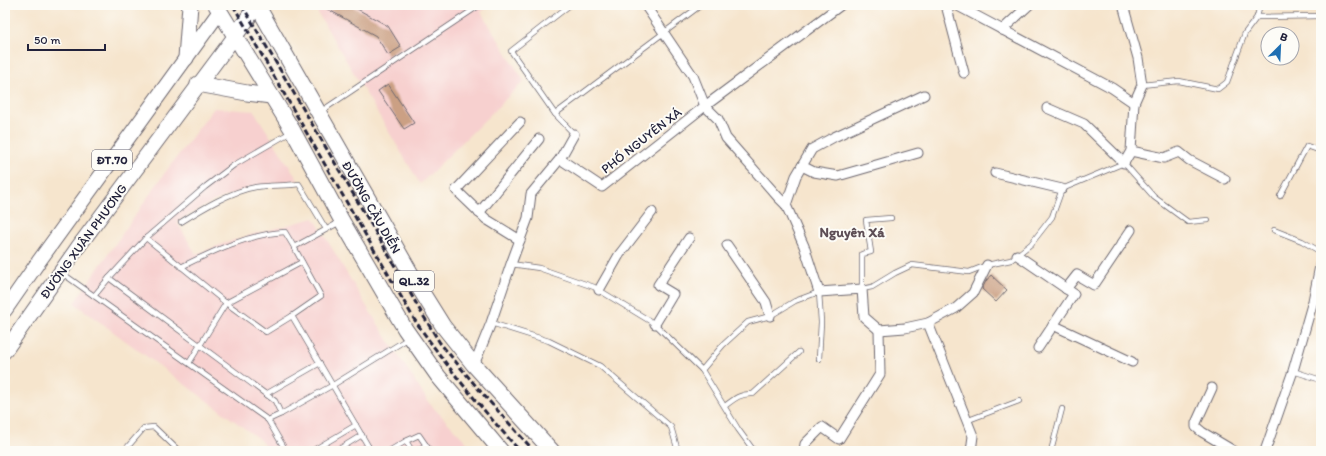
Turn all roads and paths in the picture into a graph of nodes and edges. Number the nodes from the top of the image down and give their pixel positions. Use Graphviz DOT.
graph roads {
  1 [pos="190,5"];
  2 [pos="257,5"];
  3 [pos="480,5"];
  4 [pos="570,5"];
  5 [pos="645,5"];
  6 [pos="701,5"];
  7 [pos="841,5"];
  8 [pos="946,5"];
  9 [pos="956,5"];
  10 [pos="1029,5"];
  11 [pos="1124,5"];
  12 [pos="1260,5"];
  13 [pos="220,7"];
  14 [pos="1321,16"];
  15 [pos="1257,17"];
  16 [pos="1002,30"];
  17 [pos="664,32"];
  18 [pos="234,36"];
  19 [pos="186,58"];
  20 [pos="964,73"];
  21 [pos="198,84"];
  22 [pos="1142,85"];
  23 [pos="924,95"];
  24 [pos="271,96"];
  25 [pos="1134,103"];
  26 [pos="705,106"];
  27 [pos="1046,108"];
  28 [pos="319,113"];
  29 [pos="555,114"];
  30 [pos="520,122"];
  31 [pos="293,131"];
  32 [pos="574,134"];
  33 [pos="539,139"];
  34 [pos="1131,151"];
  35 [pos="1321,151"];
  36 [pos="918,153"];
  37 [pos="560,159"];
  38 [pos="1124,163"];
  39 [pos="802,166"];
  40 [pos="995,173"];
  41 [pos="1225,179"];
  42 [pos="1062,189"];
  43 [pos="1280,196"];
  44 [pos="786,205"];
  45 [pos="652,212"];
  46 [pos="479,213"];
  47 [pos="891,218"];
  48 [pos="1208,220"];
  49 [pos="342,221"];
  50 [pos="181,222"];
  51 [pos="326,230"];
  52 [pos="1131,230"];
  53 [pos="1274,230"];
  54 [pos="146,238"];
  55 [pos="689,238"];
  56 [pos="520,240"];
  57 [pos="727,245"];
  58 [pos="294,247"];
  59 [pos="1321,252"];
  60 [pos="1017,255"];
  61 [pos="1321,261"];
  62 [pos="302,262"];
  63 [pos="510,264"];
  64 [pos="987,265"];
  65 [pos="181,266"];
  66 [pos="60,272"];
  67 [pos="109,278"];
  68 [pos="862,288"];
  69 [pos="599,290"];
  70 [pos="1070,291"];
  71 [pos="819,292"];
  72 [pos="94,296"];
  73 [pos="226,303"];
  74 [pos="5,310"];
  75 [pos="292,316"];
  76 [pos="770,316"];
  77 [pos="491,323"];
  78 [pos="928,323"];
  79 [pos="655,324"];
  80 [pos="1053,325"];
  81 [pos="879,330"];
  82 [pos="411,336"];
  83 [pos="199,345"];
  84 [pos="1038,348"];
  85 [pos="5,351"];
  86 [pos="799,352"];
  87 [pos="819,359"];
  88 [pos="1132,362"];
  89 [pos="189,363"];
  90 [pos="320,363"];
  91 [pos="474,365"];
  92 [pos="702,370"];
  93 [pos="1293,371"];
  94 [pos="1321,380"];
  95 [pos="332,385"];
  96 [pos="1212,388"];
  97 [pos="266,394"];
  98 [pos="1019,401"];
  99 [pos="725,406"];
  100 [pos="1062,409"];
  101 [pos="281,414"];
  102 [pos="268,420"];
  103 [pos="966,421"];
  104 [pos="356,425"];
  105 [pos="362,436"];
  106 [pos="406,441"];
  107 [pos="426,445"];
  108 [pos="368,446"];
  109 [pos="124,451"];
  110 [pos="179,451"];
  111 [pos="286,451"];
  112 [pos="312,451"];
  113 [pos="336,451"];
  114 [pos="358,451"];
  115 [pos="371,451"];
  116 [pos="390,451"];
  117 [pos="412,451"];
  118 [pos="416,451"];
  119 [pos="430,451"];
  120 [pos="501,451"];
  121 [pos="552,451"];
  122 [pos="678,451"];
  123 [pos="754,451"];
  124 [pos="804,451"];
  125 [pos="971,451"];
  126 [pos="1051,451"];
  127 [pos="1234,451"];
  128 [pos="1265,451"];
  1 -- 19 [label="highway"];
  2 -- 18 [label="highway, ĐT.70"];
  2 -- 28 [label="highway, ĐƯỜNG CẦU DIỄN / QL.32"];
  3 -- 28 [label="lane"];
  4 -- 29 [label="lane"];
  5 -- 17 [label="street"];
  6 -- 17 [label="lane"];
  7 -- 26 [label="street, PHỐ NGUYÊN XÁ"];
  8 -- 20 [label="street"];
  9 -- 16 [label="street"];
  10 -- 16 [label="street"];
  11 -- 22 [label="street"];
  12 -- 15 [label="lane"];
  13 -- 18 [label="highway, QL.32"];
  13 -- 19 [label="main road, ĐƯỜNG XUÂN PHƯƠNG / ĐT.70"];
  14 -- 15 [label="lane"];
  15 -- 22 [label="lane"];
  16 -- 25 [label="street"];
  17 -- 26 [label="street"];
  17 -- 29 [label="lane"];
  18 -- 21 [label="main road, ĐƯỜNG XUÂN PHƯƠNG / ĐT.70"];
  18 -- 24 [label="highway, QL.32"];
  19 -- 74 [label="main road, ĐƯỜNG XUÂN PHƯƠNG / ĐT.70"];
  21 -- 24 [label="highway"];
  21 -- 66 [label="main road, ĐƯỜNG XUÂN PHƯƠNG / ĐT.70"];
  22 -- 25 [label="street"];
  23 -- 39 [label="street"];
  24 -- 31 [label="highway, QL.32"];
  25 -- 34 [label="street"];
  26 -- 37 [label="street, PHỐ NGUYÊN XÁ"];
  26 -- 44 [label="street"];
  27 -- 38 [label="street"];
  28 -- 91 [label="highway, ĐƯỜNG CẦU DIỄN / QL.32"];
  29 -- 32 [label="lane"];
  30 -- 46 [label="street"];
  31 -- 49 [label="highway, QL.32"];
  31 -- 54 [label="lane"];
  32 -- 37 [label="street"];
  33 -- 46 [label="street"];
  34 -- 38 [label="street"];
  34 -- 41 [label="street"];
  35 -- 43 [label="lane"];
  36 -- 39 [label="street"];
  37 -- 56 [label="street"];
  38 -- 42 [label="lane"];
  38 -- 48 [label="lane"];
  39 -- 44 [label="street"];
  40 -- 42 [label="street"];
  42 -- 60 [label="lane"];
  44 -- 71 [label="street"];
  45 -- 69 [label="street"];
  46 -- 56 [label="street"];
  47 -- 68 [label="lane"];
  49 -- 51 [label="lane"];
  49 -- 82 [label="highway, QL.32"];
  50 -- 51 [label="lane"];
  51 -- 58 [label="lane"];
  52 -- 70 [label="street"];
  53 -- 59 [label="lane"];
  54 -- 65 [label="lane"];
  54 -- 67 [label="lane"];
  55 -- 79 [label="street"];
  56 -- 63 [label="street"];
  57 -- 76 [label="street"];
  58 -- 62 [label="lane"];
  58 -- 65 [label="lane"];
  60 -- 64 [label="lane"];
  60 -- 70 [label="street"];
  61 -- 93 [label="street"];
  62 -- 73 [label="lane"];
  62 -- 75 [label="lane"];
  63 -- 69 [label="lane"];
  63 -- 77 [label="street"];
  64 -- 68 [label="lane"];
  64 -- 78 [label="street"];
  65 -- 73 [label="lane"];
  66 -- 72 [label="lane"];
  66 -- 85 [label="main road, ĐƯỜNG XUÂN PHƯƠNG / ĐT.70"];
  67 -- 72 [label="lane"];
  67 -- 83 [label="lane"];
  68 -- 71 [label="street"];
  68 -- 81 [label="street"];
  69 -- 79 [label="lane"];
  70 -- 80 [label="street"];
  71 -- 76 [label="lane"];
  71 -- 87 [label="lane"];
  72 -- 89 [label="lane"];
  73 -- 75 [label="lane"];
  73 -- 83 [label="lane"];
  75 -- 90 [label="lane"];
  76 -- 92 [label="lane"];
  77 -- 91 [label="street"];
  77 -- 122 [label="lane"];
  78 -- 81 [label="street"];
  78 -- 103 [label="street"];
  79 -- 92 [label="lane"];
  80 -- 84 [label="street"];
  80 -- 88 [label="street"];
  81 -- 124 [label="street"];
  82 -- 95 [label="lane"];
  82 -- 120 [label="highway, QL.32"];
  83 -- 89 [label="lane"];
  83 -- 97 [label="lane"];
  86 -- 99 [label="lane"];
  89 -- 102 [label="lane"];
  90 -- 95 [label="lane"];
  90 -- 97 [label="lane"];
  91 -- 121 [label="highway, ĐƯỜNG CẦU DIỄN / QL.32"];
  92 -- 99 [label="lane"];
  93 -- 94 [label="lane"];
  93 -- 128 [label="street"];
  95 -- 101 [label="lane"];
  95 -- 104 [label="lane"];
  96 -- 127 [label="street"];
  97 -- 101 [label="lane"];
  98 -- 103 [label="lane"];
  99 -- 123 [label="lane"];
  100 -- 126 [label="lane"];
  101 -- 102 [label="lane"];
  102 -- 111 [label="lane"];
  103 -- 125 [label="street"];
  104 -- 105 [label="lane"];
  104 -- 112 [label="lane"];
  105 -- 108 [label="lane"];
  105 -- 113 [label="lane"];
  106 -- 107 [label="lane"];
  106 -- 116 [label="lane"];
  106 -- 117 [label="lane"];
  107 -- 118 [label="lane"];
  107 -- 119 [label="lane"];
  108 -- 114 [label="lane"];
  108 -- 115 [label="lane"];
  109 -- 110 [label="lane"];
}
